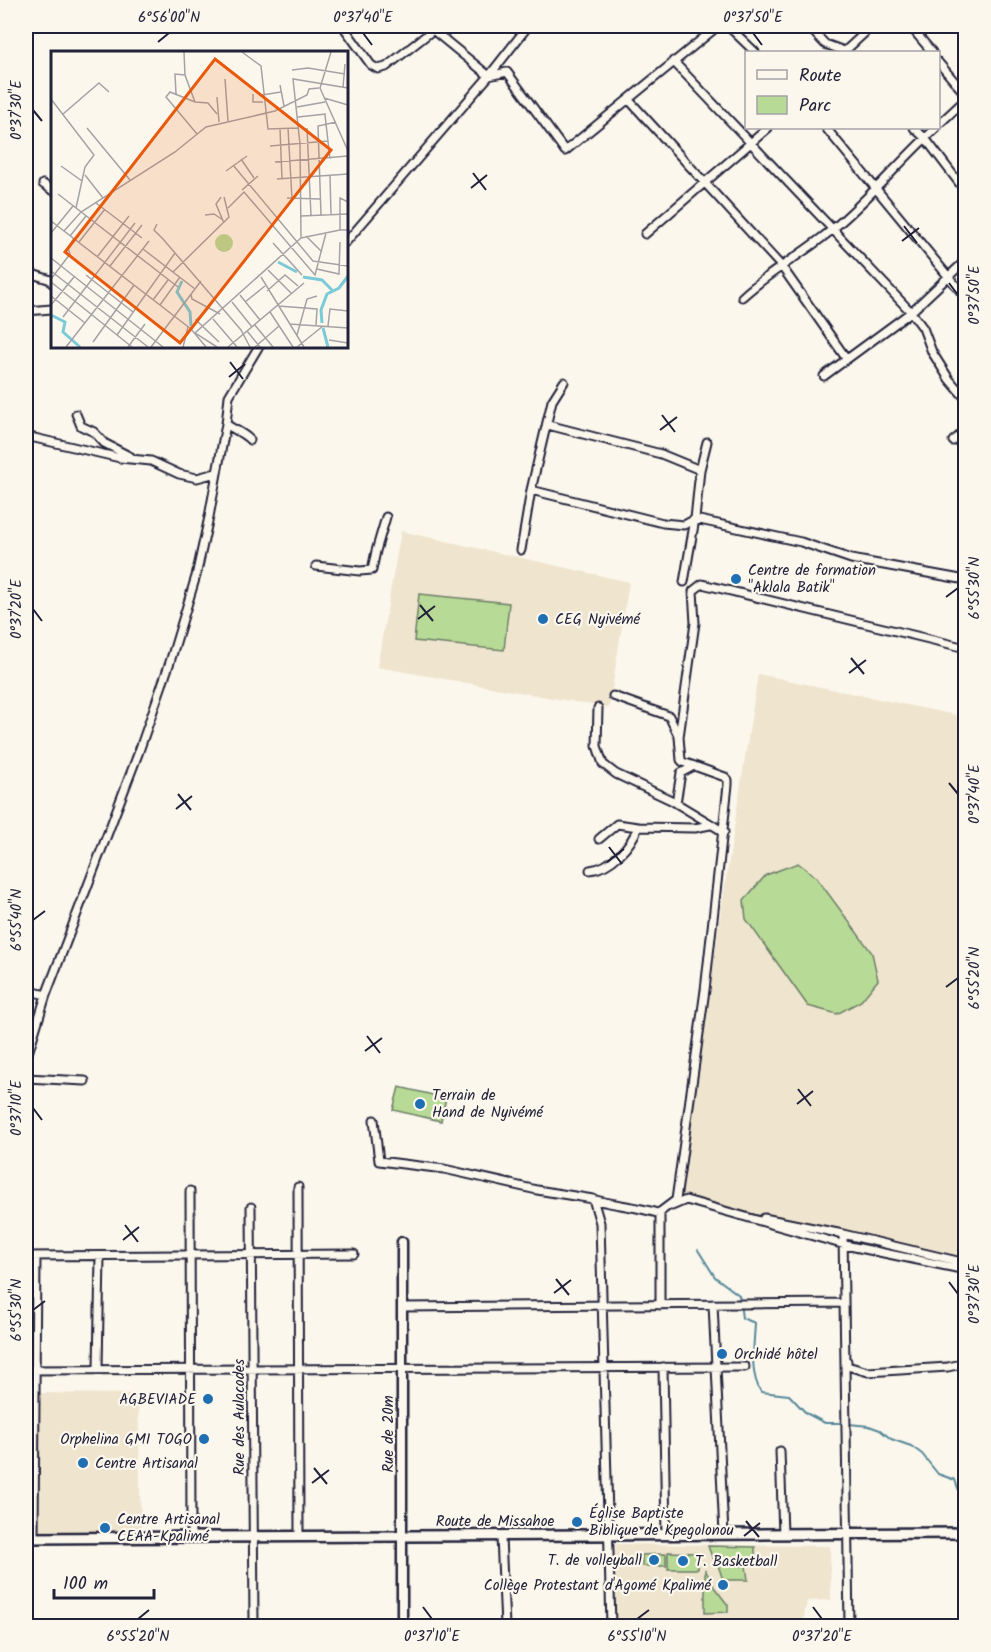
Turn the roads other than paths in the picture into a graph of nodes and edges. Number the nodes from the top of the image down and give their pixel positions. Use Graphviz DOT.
graph roads {
  1 [pos="343,26"];
  2 [pos="528,26"];
  3 [pos="718,26"];
  4 [pos="728,26"];
  5 [pos="808,26"];
  6 [pos="872,26"];
  7 [pos="910,26"];
  8 [pos="430,28"];
  9 [pos="754,51"];
  10 [pos="842,51"];
  11 [pos="846,51"];
  12 [pos="931,51"];
  13 [pos="673,61"];
  14 [pos="940,64"];
  15 [pos="489,76"];
  16 [pos="966,94"];
  17 [pos="966,99"];
  18 [pos="629,100"];
  19 [pos="940,123"];
  20 [pos="767,129"];
  21 [pos="827,129"];
  22 [pos="915,129"];
  23 [pos="934,129"];
  24 [pos="925,138"];
  25 [pos="750,143"];
  26 [pos="43,184"];
  27 [pos="705,184"];
  28 [pos="877,188"];
  29 [pos="51,189"];
  30 [pos="966,192"];
  31 [pos="833,229"];
  32 [pos="645,234"];
  33 [pos="348,240"];
  34 [pos="966,260"];
  35 [pos="782,267"];
  36 [pos="26,273"];
  37 [pos="947,276"];
  38 [pos="51,280"];
  39 [pos="742,297"];
  40 [pos="966,298"];
  41 [pos="51,309"];
  42 [pos="26,311"];
  43 [pos="911,312"];
  44 [pos="258,348"];
  45 [pos="846,358"];
  46 [pos="824,376"];
  47 [pos="564,382"];
  48 [pos="966,399"];
  49 [pos="76,414"];
  50 [pos="226,424"];
  51 [pos="548,425"];
  52 [pos="966,433"];
  53 [pos="26,436"];
  54 [pos="250,440"];
  55 [pos="953,441"];
  56 [pos="707,442"];
  57 [pos="136,460"];
  58 [pos="700,470"];
  59 [pos="216,474"];
  60 [pos="531,490"];
  61 [pos="386,517"];
  62 [pos="695,519"];
  63 [pos="521,550"];
  64 [pos="316,566"];
  65 [pos="966,579"];
  66 [pos="684,582"];
  67 [pos="966,648"];
  68 [pos="613,696"];
  69 [pos="598,708"];
  70 [pos="679,737"];
  71 [pos="694,766"];
  72 [pos="676,803"];
  73 [pos="711,825"];
  74 [pos="638,827"];
  75 [pos="724,832"];
  76 [pos="599,839"];
  77 [pos="590,870"];
  78 [pos="26,990"];
  79 [pos="46,995"];
  80 [pos="26,1060"];
  81 [pos="26,1078"];
  82 [pos="85,1081"];
  83 [pos="374,1120"];
  84 [pos="463,1171"];
  85 [pos="298,1187"];
  86 [pos="190,1191"];
  87 [pos="676,1200"];
  88 [pos="251,1207"];
  89 [pos="843,1234"];
  90 [pos="402,1242"];
  91 [pos="845,1245"];
  92 [pos="354,1254"];
  93 [pos="190,1255"];
  94 [pos="252,1255"];
  95 [pos="298,1255"];
  96 [pos="26,1256"];
  97 [pos="36,1256"];
  98 [pos="100,1256"];
  99 [pos="966,1263"];
  100 [pos="966,1270"];
  101 [pos="844,1303"];
  102 [pos="714,1304"];
  103 [pos="660,1305"];
  104 [pos="602,1306"];
  105 [pos="402,1307"];
  106 [pos="966,1363"];
  107 [pos="663,1367"];
  108 [pos="716,1367"];
  109 [pos="745,1367"];
  110 [pos="402,1368"];
  111 [pos="604,1368"];
  112 [pos="35,1369"];
  113 [pos="98,1369"];
  114 [pos="189,1369"];
  115 [pos="252,1369"];
  116 [pos="298,1369"];
  117 [pos="26,1370"];
  118 [pos="879,1373"];
  119 [pos="780,1451"];
  120 [pos="847,1533"];
  121 [pos="724,1534"];
  122 [pos="783,1534"];
  123 [pos="965,1534"];
  124 [pos="666,1535"];
  125 [pos="609,1536"];
  126 [pos="299,1537"];
  127 [pos="402,1537"];
  128 [pos="501,1537"];
  129 [pos="30,1538"];
  130 [pos="191,1538"];
  131 [pos="252,1538"];
  132 [pos="254,1626"];
  133 [pos="402,1626"];
  134 [pos="505,1626"];
  135 [pos="611,1626"];
  136 [pos="849,1626"];
  1 -- 8 [label="street"];
  2 -- 15 [label="street"];
  3 -- 13 [label="street"];
  4 -- 9 [label="street"];
  5 -- 10 [label="street"];
  6 -- 11 [label="street"];
  7 -- 12 [label="street"];
  8 -- 15 [label="street"];
  13 -- 18 [label="street"];
  13 -- 25 [label="street"];
  14 -- 16 [label="street"];
  15 -- 18 [label="street"];
  15 -- 33 [label="street"];
  17 -- 19 [label="street"];
  18 -- 27 [label="street"];
  20 -- 25 [label="street"];
  21 -- 28 [label="street"];
  22 -- 24 [label="street"];
  23 -- 24 [label="street"];
  24 -- 28 [label="street"];
  24 -- 30 [label="street"];
  25 -- 27 [label="street"];
  25 -- 31 [label="street"];
  26 -- 29 [label="street"];
  27 -- 32 [label="street"];
  27 -- 35 [label="street"];
  28 -- 31 [label="street"];
  28 -- 37 [label="street"];
  31 -- 35 [label="street"];
  31 -- 43 [label="street"];
  34 -- 37 [label="street"];
  35 -- 39 [label="street"];
  35 -- 45 [label="street"];
  36 -- 38 [label="street"];
  37 -- 40 [label="street"];
  37 -- 43 [label="street"];
  41 -- 42 [label="street"];
  43 -- 45 [label="street"];
  43 -- 48 [label="street"];
  44 -- 50 [label="street"];
  45 -- 46 [label="street"];
  47 -- 51 [label="street"];
  49 -- 57 [label="street"];
  50 -- 54 [label="street"];
  50 -- 59 [label="street"];
  51 -- 58 [label="street"];
  51 -- 60 [label="street"];
  52 -- 55 [label="street"];
  53 -- 57 [label="street"];
  56 -- 58 [label="street"];
  57 -- 59 [label="street"];
  58 -- 62 [label="street"];
  59 -- 79 [label="street"];
  60 -- 62 [label="street"];
  60 -- 63 [label="street"];
  61 -- 64 [label="street"];
  62 -- 65 [label="street"];
  62 -- 66 [label="street"];
  67 -- 70 [label="street"];
  68 -- 70 [label="street"];
  69 -- 72 [label="street"];
  70 -- 71 [label="street"];
  71 -- 72 [label="street"];
  71 -- 75 [label="street"];
  72 -- 73 [label="street"];
  73 -- 74 [label="street"];
  73 -- 75 [label="street"];
  74 -- 76 [label="street"];
  74 -- 77 [label="street"];
  75 -- 87 [label="street"];
  78 -- 79 [label="street"];
  79 -- 80 [label="street"];
  81 -- 82 [label="street"];
  83 -- 104 [label="street"];
  84 -- 91 [label="street"];
  85 -- 95 [label="street"];
  86 -- 93 [label="street"];
  87 -- 89 [label="street"];
  87 -- 103 [label="street"];
  88 -- 94 [label="street, Rue des Aulacodes"];
  89 -- 99 [label="street"];
  89 -- 101 [label="street"];
  90 -- 105 [label="street, Rue de 20m"];
  91 -- 100 [label="street"];
  91 -- 101 [label="street"];
  92 -- 95 [label="street"];
  93 -- 94 [label="street"];
  93 -- 98 [label="street"];
  93 -- 114 [label="street"];
  94 -- 95 [label="street"];
  94 -- 115 [label="street, Rue des Aulacodes"];
  95 -- 116 [label="street"];
  96 -- 97 [label="street"];
  97 -- 98 [label="street"];
  97 -- 112 [label="street"];
  98 -- 113 [label="street"];
  101 -- 102 [label="street"];
  101 -- 106 [label="street"];
  101 -- 120 [label="street"];
  102 -- 103 [label="street"];
  102 -- 108 [label="street"];
  103 -- 104 [label="street"];
  104 -- 105 [label="street"];
  104 -- 111 [label="street"];
  105 -- 110 [label="street, Rue de 20m"];
  106 -- 118 [label="street"];
  107 -- 108 [label="street"];
  107 -- 111 [label="street"];
  107 -- 124 [label="street"];
  108 -- 109 [label="street"];
  108 -- 121 [label="street"];
  110 -- 111 [label="street"];
  110 -- 116 [label="street"];
  110 -- 127 [label="street, Rue de 20m"];
  111 -- 125 [label="street"];
  112 -- 113 [label="street"];
  112 -- 117 [label="street"];
  112 -- 129 [label="street"];
  113 -- 114 [label="street"];
  114 -- 115 [label="street"];
  114 -- 130 [label="street"];
  115 -- 116 [label="street"];
  115 -- 131 [label="street, Rue des Aulacodes"];
  116 -- 126 [label="street"];
  119 -- 122 [label="street"];
  120 -- 122 [label="main road, Route de Missahoe"];
  120 -- 123 [label="main road, Route de Missahoe"];
  120 -- 136 [label="street"];
  121 -- 122 [label="main road, Route de Missahoe"];
  121 -- 124 [label="main road, Route de Missahoe"];
  124 -- 125 [label="main road, Route de Missahoe"];
  125 -- 128 [label="main road, Route de Missahoe"];
  125 -- 135 [label="street"];
  126 -- 127 [label="main road, Route de Missahoe"];
  126 -- 131 [label="main road, Route de Missahoe"];
  127 -- 128 [label="main road, Route de Missahoe"];
  127 -- 133 [label="street, Rue de 20m"];
  128 -- 134 [label="street"];
  129 -- 130 [label="main road, Route de Missahoe"];
  130 -- 131 [label="main road, Route de Missahoe"];
  131 -- 132 [label="street, Rue des Aulacodes"];
}
